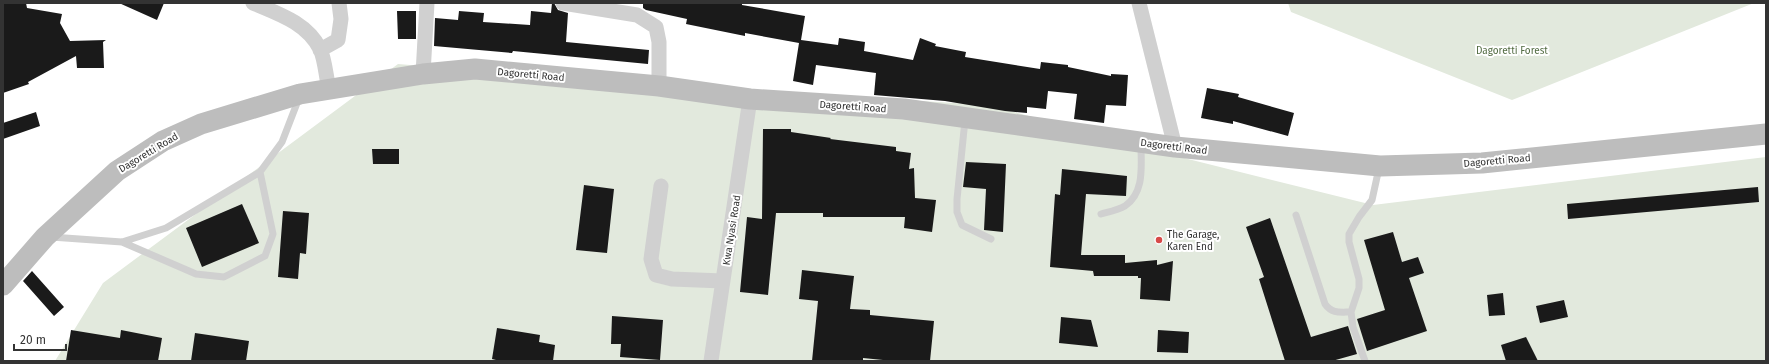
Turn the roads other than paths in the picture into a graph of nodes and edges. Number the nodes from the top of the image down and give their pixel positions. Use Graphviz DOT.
graph roads {
  1 [pos="253,3"];
  2 [pos="339,3"];
  3 [pos="427,3"];
  4 [pos="563,3"];
  5 [pos="1140,3"];
  6 [pos="320,50"];
  7 [pos="423,74"];
  8 [pos="659,86"];
  9 [pos="329,89"];
  10 [pos="300,94"];
  11 [pos="750,99"];
  12 [pos="965,117"];
  13 [pos="1766,134"];
  14 [pos="1140,142"];
  15 [pos="1175,148"];
  16 [pos="1380,166"];
  17 [pos="260,172"];
  18 [pos="661,186"];
  19 [pos="1101,214"];
  20 [pos="1296,215"];
  21 [pos="45,237"];
  22 [pos="991,239"];
  23 [pos="122,242"];
  24 [pos="723,281"];
  25 [pos="3,285"];
  26 [pos="1351,312"];
  27 [pos="711,361"];
  28 [pos="1365,361"];
  1 -- 6 [label="street"];
  2 -- 6 [label="street"];
  3 -- 7 [label="street"];
  4 -- 8 [label="street"];
  5 -- 15 [label="street"];
  6 -- 9 [label="street"];
  7 -- 8 [label="main road, Dagoretti Road"];
  7 -- 9 [label="main road, Dagoretti Road"];
  8 -- 11 [label="main road, Dagoretti Road"];
  9 -- 10 [label="main road, Dagoretti Road"];
  10 -- 17 [label="lane"];
  10 -- 21 [label="main road, Dagoretti Road"];
  11 -- 12 [label="main road, Dagoretti Road"];
  11 -- 24 [label="street, Kwa Nyasi Road"];
  12 -- 14 [label="main road, Dagoretti Road"];
  12 -- 22 [label="lane"];
  13 -- 16 [label="main road, Dagoretti Road"];
  14 -- 15 [label="main road, Dagoretti Road"];
  14 -- 19 [label="lane"];
  15 -- 16 [label="main road, Dagoretti Road"];
  16 -- 26 [label="lane"];
  17 -- 23 [label="lane"];
  17 -- 23 [label="lane"];
  18 -- 24 [label="street"];
  20 -- 26 [label="lane"];
  21 -- 23 [label="lane"];
  21 -- 25 [label="main road, Dagoretti Road"];
  24 -- 27 [label="street, Kwa Nyasi Road"];
  26 -- 28 [label="lane"];
}
